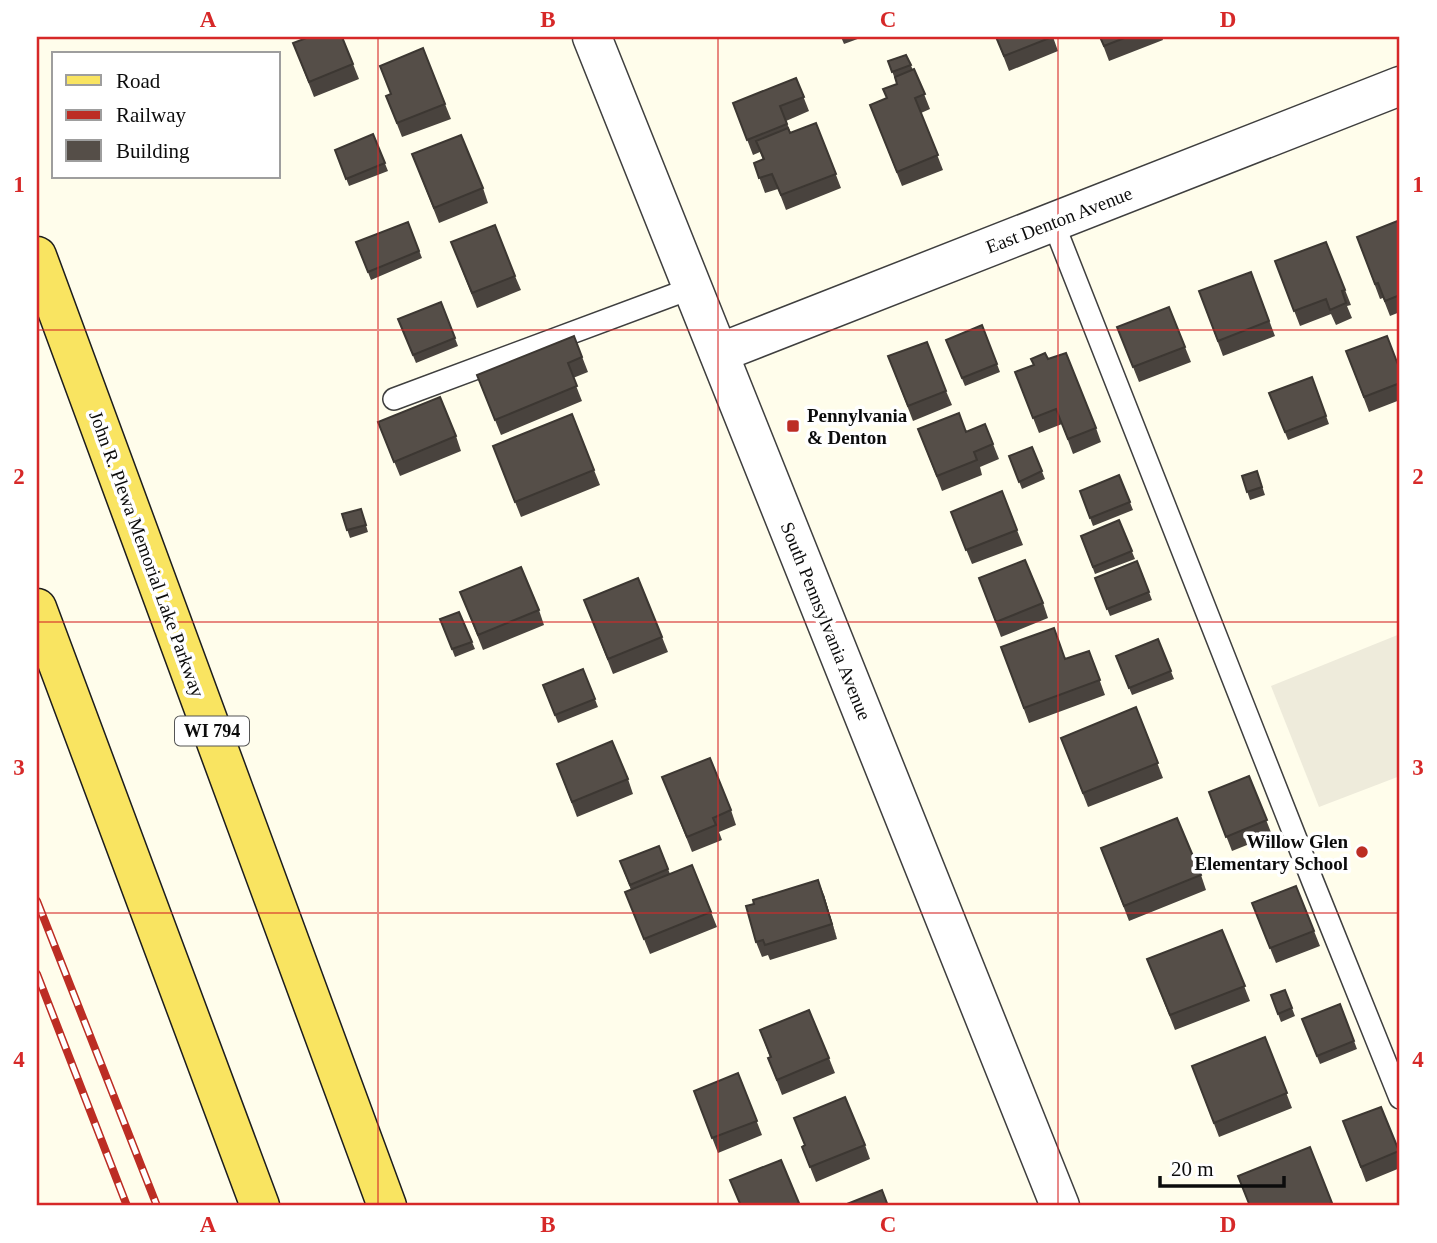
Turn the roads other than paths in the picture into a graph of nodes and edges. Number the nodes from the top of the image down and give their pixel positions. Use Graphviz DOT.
graph roads {
  1 [pos="592,37"];
  2 [pos="1400,86"];
  3 [pos="1053,222"];
  4 [pos="37,256"];
  5 [pos="692,288"];
  6 [pos="719,353"];
  7 [pos="394,399"];
  8 [pos="37,608"];
  9 [pos="1400,1098"];
  10 [pos="260,1206"];
  11 [pos="387,1206"];
  12 [pos="1059,1206"];
  1 -- 5 [label="street, South Pennsylvania Avenue"];
  2 -- 3 [label="street, East Denton Avenue"];
  3 -- 6 [label="street, East Denton Avenue"];
  3 -- 9 [label="lane"];
  4 -- 11 [label="main road, John R. Plewa Memorial Lake Parkway / WI 794"];
  5 -- 6 [label="street, South Pennsylvania Avenue"];
  5 -- 7 [label="lane"];
  6 -- 12 [label="street, South Pennsylvania Avenue"];
  8 -- 10 [label="main road"];
}
